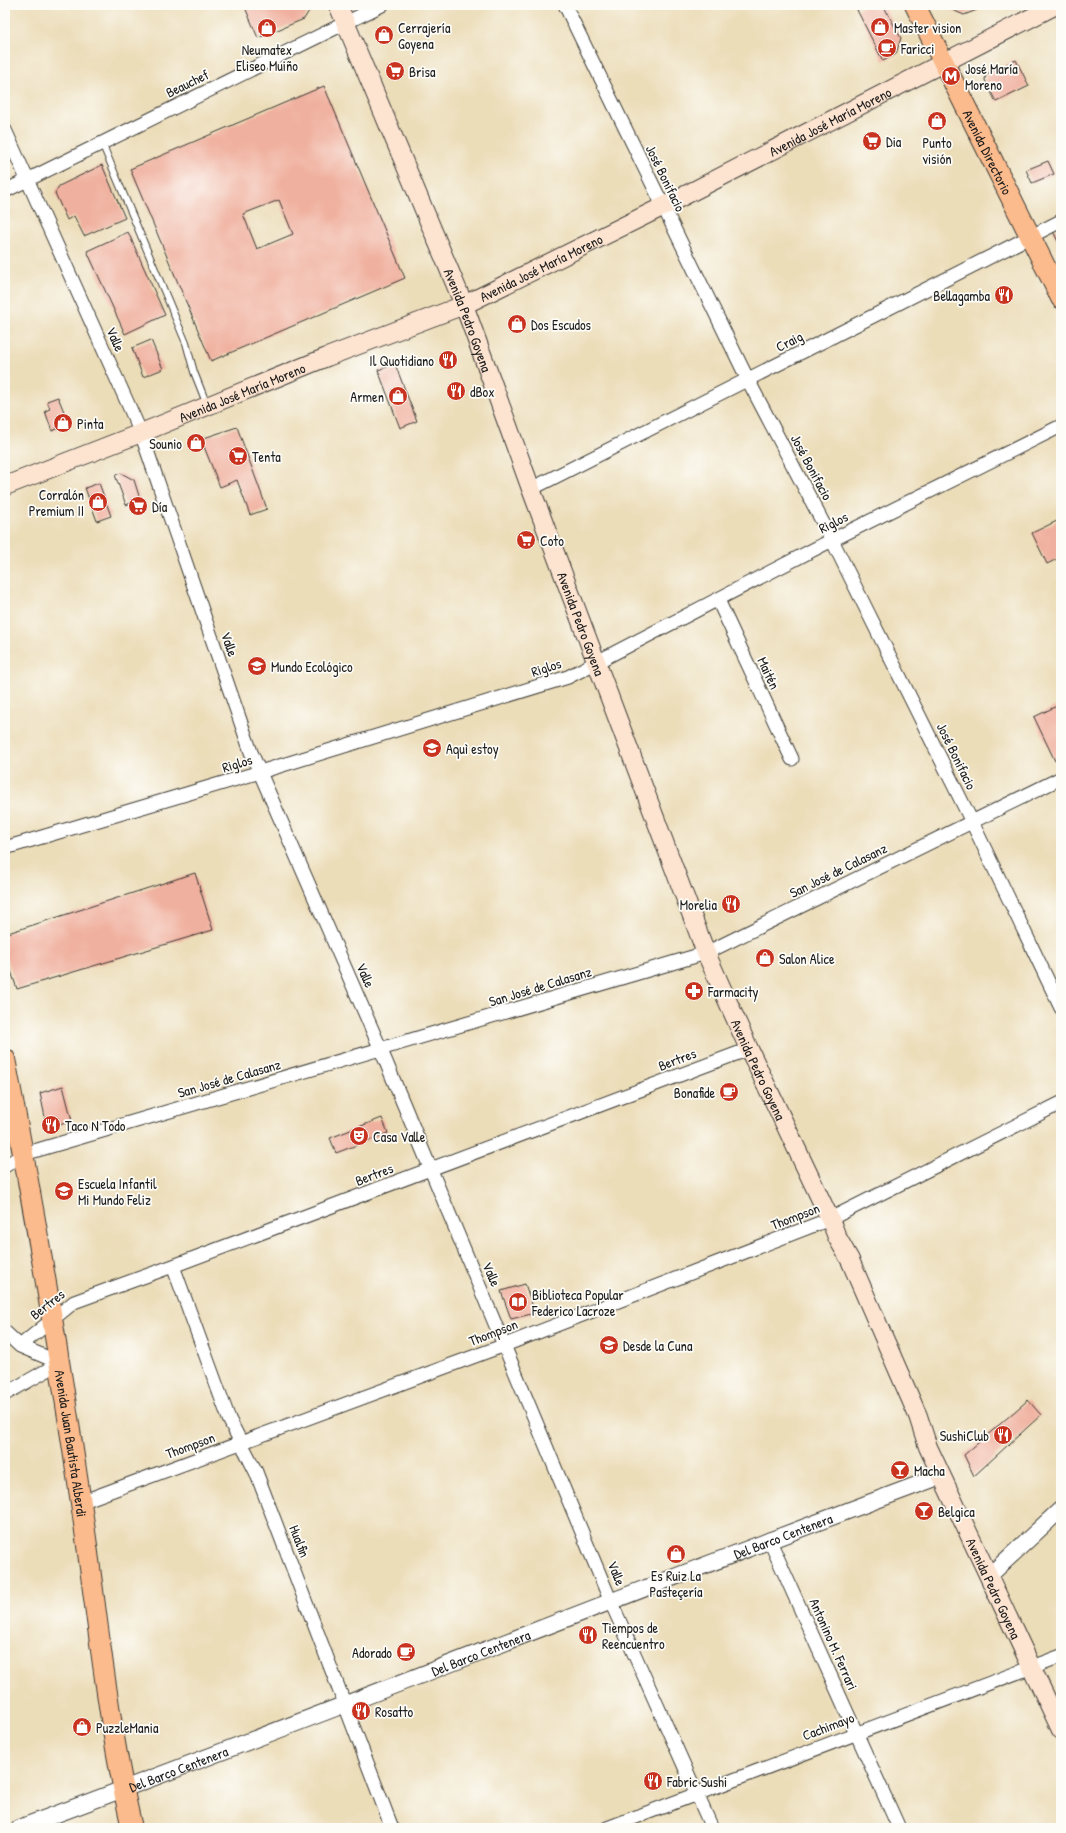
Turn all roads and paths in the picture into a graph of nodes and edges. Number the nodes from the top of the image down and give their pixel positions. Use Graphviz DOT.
graph roads {
  1 [pos="338,5"];
  2 [pos="382,5"];
  3 [pos="564,5"];
  4 [pos="916,5"];
  5 [pos="1056,5"];
  6 [pos="345,23"];
  7 [pos="944,62"];
  8 [pos="5,130"];
  9 [pos="102,143"];
  10 [pos="27,180"];
  11 [pos="5,191"];
  12 [pos="662,207"];
  13 [pos="1061,221"];
  14 [pos="1029,236"];
  15 [pos="1061,298"];
  16 [pos="464,304"];
  17 [pos="748,380"];
  18 [pos="207,405"];
  19 [pos="1061,426"];
  20 [pos="140,433"];
  21 [pos="5,486"];
  22 [pos="531,489"];
  23 [pos="832,540"];
  24 [pos="718,600"];
  25 [pos="595,662"];
  26 [pos="792,759"];
  27 [pos="260,772"];
  28 [pos="1061,778"];
  29 [pos="972,822"];
  30 [pos="5,848"];
  31 [pos="706,953"];
  32 [pos="1061,1008"];
  33 [pos="749,1049"];
  34 [pos="381,1050"];
  35 [pos="5,1059"];
  36 [pos="1061,1103"];
  37 [pos="24,1154"];
  38 [pos="5,1166"];
  39 [pos="430,1170"];
  40 [pos="830,1220"];
  41 [pos="173,1266"];
  42 [pos="53,1320"];
  43 [pos="5,1332"];
  44 [pos="505,1345"];
  45 [pos="20,1346"];
  46 [pos="60,1364"];
  47 [pos="5,1394"];
  48 [pos="241,1443"];
  49 [pos="942,1476"];
  50 [pos="81,1502"];
  51 [pos="1061,1509"];
  52 [pos="769,1539"];
  53 [pos="990,1575"];
  54 [pos="611,1602"];
  55 [pos="1061,1656"];
  56 [pos="1033,1667"];
  57 [pos="345,1705"];
  58 [pos="1061,1730"];
  59 [pos="856,1733"];
  60 [pos="123,1790"];
  61 [pos="698,1793"];
  62 [pos="19,1828"];
  63 [pos="132,1828"];
  64 [pos="392,1828"];
  65 [pos="606,1828"];
  66 [pos="712,1828"];
  67 [pos="899,1828"];
  1 -- 6 [label="main road, Avenida Pedro Goyena"];
  2 -- 6 [label="street, Beauchef"];
  3 -- 12 [label="street, José Bonifacio"];
  4 -- 7 [label="main road, Avenida Directorio"];
  5 -- 7 [label="main road, Avenida José María Moreno"];
  6 -- 9 [label="street, Beauchef"];
  6 -- 16 [label="main road, Avenida Pedro Goyena"];
  7 -- 12 [label="main road, Avenida José María Moreno"];
  7 -- 14 [label="main road, Avenida Directorio"];
  8 -- 10 [label="street, Valle"];
  9 -- 10 [label="street, Beauchef"];
  9 -- 18 [label="lane"];
  10 -- 11 [label="street, Beauchef"];
  10 -- 20 [label="street, Valle"];
  12 -- 16 [label="main road, Avenida José María Moreno"];
  12 -- 17 [label="street, José Bonifacio"];
  13 -- 14 [label="street, Craig"];
  14 -- 15 [label="main road, Avenida Directorio"];
  14 -- 17 [label="street, Craig"];
  16 -- 18 [label="main road, Avenida José María Moreno"];
  16 -- 22 [label="main road, Avenida Pedro Goyena"];
  17 -- 22 [label="street, Craig"];
  17 -- 23 [label="street, José Bonifacio"];
  18 -- 20 [label="main road, Avenida José María Moreno"];
  19 -- 23 [label="street, Riglos"];
  20 -- 21 [label="main road, Avenida José María Moreno"];
  20 -- 27 [label="street, Valle"];
  22 -- 25 [label="main road, Avenida Pedro Goyena"];
  23 -- 24 [label="street, Riglos"];
  23 -- 29 [label="street, José Bonifacio"];
  24 -- 25 [label="street, Riglos"];
  24 -- 26 [label="street, Maitén"];
  25 -- 27 [label="street, Riglos"];
  25 -- 31 [label="main road, Avenida Pedro Goyena"];
  27 -- 30 [label="street, Riglos"];
  27 -- 34 [label="street, Valle"];
  28 -- 29 [label="street, San José de Calasanz"];
  29 -- 31 [label="street, San José de Calasanz"];
  29 -- 32 [label="street, José Bonifacio"];
  31 -- 33 [label="main road, Avenida Pedro Goyena"];
  31 -- 34 [label="street, San José de Calasanz"];
  33 -- 39 [label="street, Bertres"];
  33 -- 40 [label="main road, Avenida Pedro Goyena"];
  34 -- 37 [label="street, San José de Calasanz"];
  34 -- 39 [label="street, Valle"];
  35 -- 37 [label="main road, Avenida Juan Bautista Alberdi"];
  36 -- 40 [label="street, Thompson"];
  37 -- 38 [label="street, San José de Calasanz"];
  37 -- 42 [label="main road, Avenida Juan Bautista Alberdi"];
  39 -- 41 [label="street, Bertres"];
  39 -- 44 [label="street, Valle"];
  40 -- 44 [label="street, Thompson"];
  40 -- 49 [label="main road, Avenida Pedro Goyena"];
  41 -- 42 [label="street, Bertres"];
  41 -- 48 [label="street, Hualfin"];
  42 -- 45 [label="street, Bertres"];
  42 -- 46 [label="main road, Avenida Juan Bautista Alberdi"];
  43 -- 45 [label="street"];
  44 -- 48 [label="street, Thompson"];
  44 -- 54 [label="street, Valle"];
  45 -- 46 [label="street"];
  46 -- 47 [label="street"];
  46 -- 50 [label="main road, Avenida Juan Bautista Alberdi"];
  48 -- 50 [label="street, Thompson"];
  48 -- 57 [label="street, Hualfin"];
  49 -- 52 [label="street, Del Barco Centenera"];
  49 -- 53 [label="main road, Avenida Pedro Goyena"];
  50 -- 60 [label="main road, Avenida Juan Bautista Alberdi"];
  51 -- 53 [label="street"];
  52 -- 54 [label="street, Del Barco Centenera"];
  52 -- 59 [label="street, Antonino M. Ferrari"];
  53 -- 56 [label="main road, Avenida Pedro Goyena"];
  54 -- 57 [label="street, Del Barco Centenera"];
  54 -- 61 [label="street, Valle"];
  55 -- 56 [label="street, Cachimayo"];
  56 -- 58 [label="main road, Avenida Pedro Goyena"];
  56 -- 59 [label="street, Cachimayo"];
  57 -- 60 [label="street, Del Barco Centenera"];
  57 -- 64 [label="street, Hualfin"];
  59 -- 61 [label="street, Cachimayo"];
  59 -- 67 [label="street, Antonino M. Ferrari"];
  60 -- 62 [label="street, Del Barco Centenera"];
  60 -- 63 [label="main road, Avenida Juan Bautista Alberdi"];
  61 -- 65 [label="street, Cachimayo"];
  61 -- 66 [label="street, Valle"];
}
